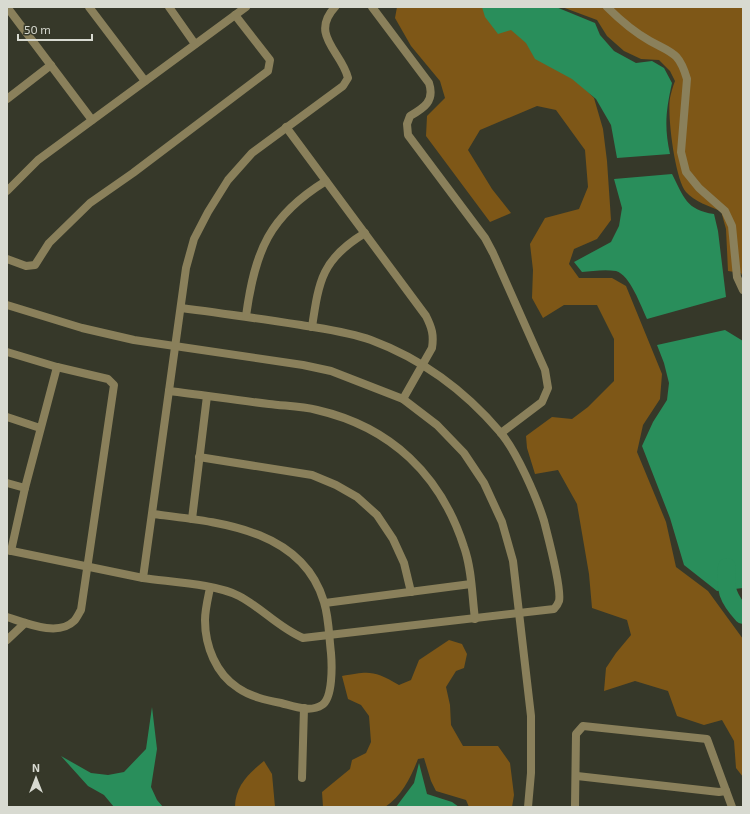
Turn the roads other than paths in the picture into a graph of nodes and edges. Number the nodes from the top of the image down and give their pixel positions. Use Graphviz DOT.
graph roads {
  1 [pos="89,7"];
  2 [pos="169,7"];
  3 [pos="246,7"];
  4 [pos="335,7"];
  5 [pos="372,7"];
  6 [pos="607,7"];
  7 [pos="7,8"];
  8 [pos="235,15"];
  9 [pos="10,18"];
  10 [pos="195,44"];
  11 [pos="51,65"];
  12 [pos="145,82"];
  13 [pos="7,99"];
  14 [pos="92,120"];
  15 [pos="286,127"];
  16 [pos="326,181"];
  17 [pos="7,191"];
  18 [pos="365,233"];
  19 [pos="7,258"];
  20 [pos="743,290"];
  21 [pos="7,305"];
  22 [pos="181,308"];
  23 [pos="246,316"];
  24 [pos="312,327"];
  25 [pos="175,347"];
  26 [pos="7,352"];
  27 [pos="424,365"];
  28 [pos="57,368"];
  29 [pos="170,391"];
  30 [pos="207,396"];
  31 [pos="403,399"];
  32 [pos="7,417"];
  33 [pos="40,428"];
  34 [pos="501,433"];
  35 [pos="199,457"];
  36 [pos="7,482"];
  37 [pos="24,488"];
  38 [pos="153,514"];
  39 [pos="192,519"];
  40 [pos="9,550"];
  41 [pos="88,568"];
  42 [pos="143,578"];
  43 [pos="471,584"];
  44 [pos="210,588"];
  45 [pos="411,592"];
  46 [pos="325,603"];
  47 [pos="519,614"];
  48 [pos="7,617"];
  49 [pos="475,619"];
  50 [pos="25,623"];
  51 [pos="329,636"];
  52 [pos="7,640"];
  53 [pos="304,708"];
  54 [pos="577,776"];
  55 [pos="302,778"];
  56 [pos="726,791"];
  57 [pos="528,807"];
  58 [pos="575,807"];
  59 [pos="732,807"];
  1 -- 12 [label="street"];
  2 -- 10 [label="street"];
  3 -- 8 [label="street"];
  4 -- 15 [label="street"];
  5 -- 34 [label="street"];
  6 -- 20 [label="street"];
  7 -- 9 [label="street"];
  8 -- 10 [label="street"];
  8 -- 19 [label="street"];
  9 -- 11 [label="street"];
  10 -- 12 [label="street"];
  11 -- 13 [label="street"];
  11 -- 14 [label="street"];
  12 -- 14 [label="street"];
  14 -- 17 [label="street"];
  15 -- 16 [label="street"];
  15 -- 22 [label="street"];
  16 -- 18 [label="street"];
  16 -- 23 [label="street"];
  18 -- 24 [label="street"];
  18 -- 27 [label="street"];
  21 -- 25 [label="street"];
  22 -- 23 [label="street"];
  22 -- 25 [label="street"];
  23 -- 24 [label="street"];
  24 -- 27 [label="street"];
  25 -- 29 [label="street"];
  25 -- 31 [label="street"];
  26 -- 28 [label="street"];
  27 -- 31 [label="street"];
  27 -- 34 [label="street"];
  28 -- 33 [label="street"];
  28 -- 41 [label="street"];
  29 -- 30 [label="street"];
  29 -- 38 [label="street"];
  30 -- 35 [label="street"];
  30 -- 43 [label="street"];
  31 -- 47 [label="street"];
  32 -- 33 [label="street"];
  33 -- 37 [label="street"];
  34 -- 47 [label="street"];
  35 -- 39 [label="street"];
  35 -- 45 [label="street"];
  36 -- 37 [label="street"];
  37 -- 40 [label="street"];
  38 -- 39 [label="street"];
  38 -- 42 [label="street"];
  39 -- 46 [label="street"];
  40 -- 41 [label="street"];
  41 -- 42 [label="street"];
  41 -- 50 [label="street"];
  42 -- 44 [label="street"];
  43 -- 45 [label="street"];
  43 -- 49 [label="street"];
  44 -- 51 [label="street"];
  44 -- 53 [label="street"];
  45 -- 46 [label="street"];
  46 -- 51 [label="street"];
  47 -- 49 [label="street"];
  47 -- 57 [label="street"];
  48 -- 50 [label="street"];
  49 -- 51 [label="street"];
  50 -- 52 [label="street"];
  51 -- 53 [label="street"];
  53 -- 55 [label="street"];
  54 -- 56 [label="street"];
  54 -- 56 [label="street"];
  54 -- 58 [label="street"];
  56 -- 59 [label="street"];
}
